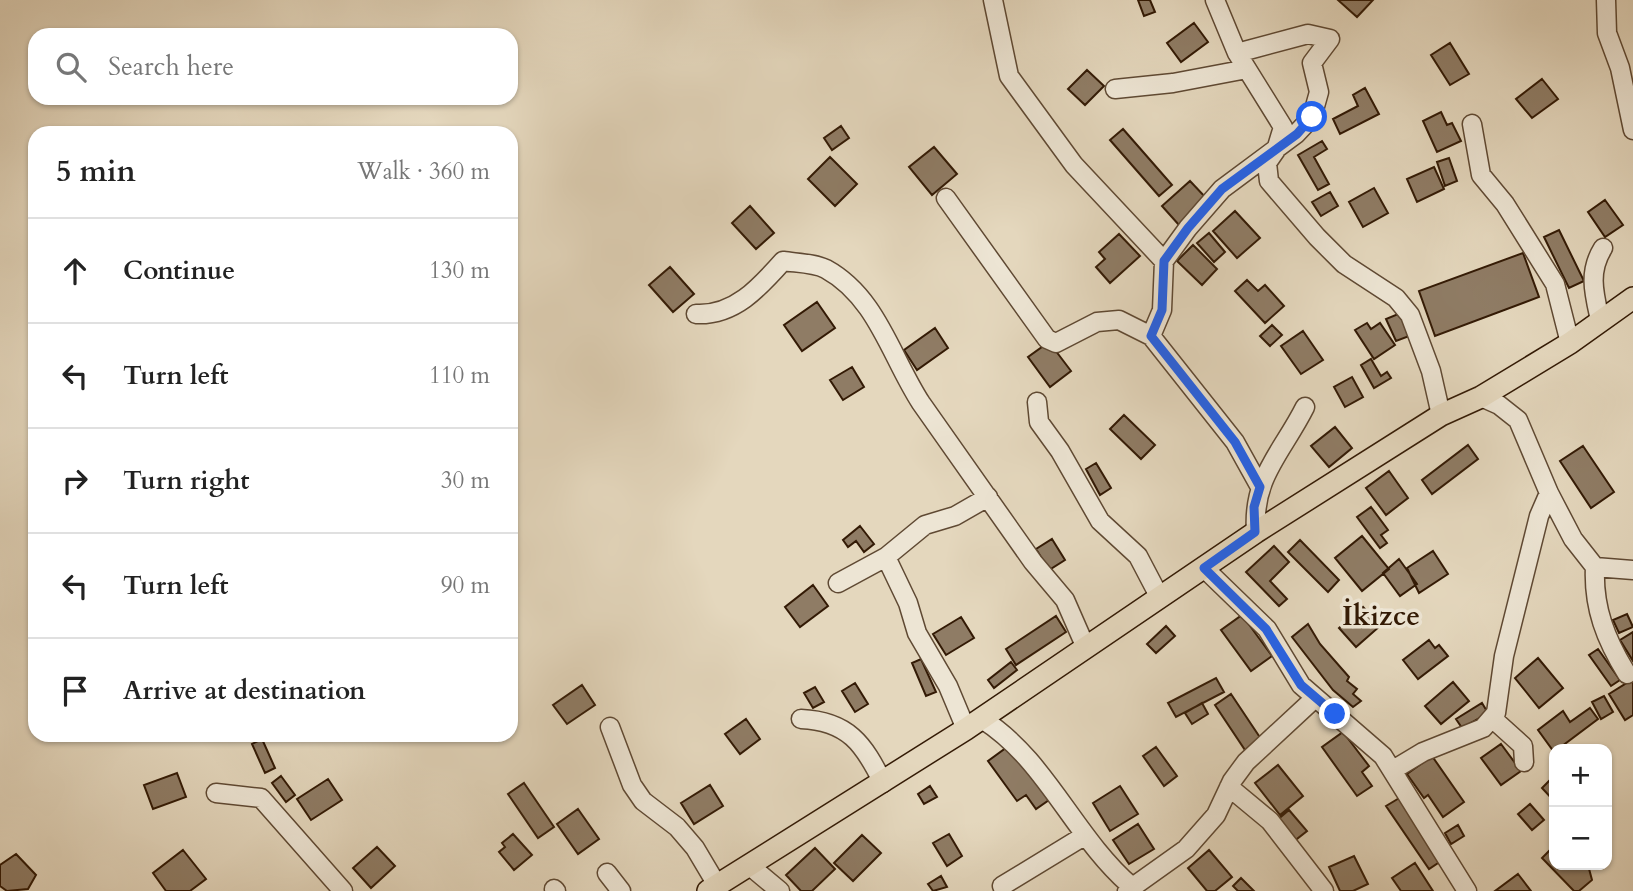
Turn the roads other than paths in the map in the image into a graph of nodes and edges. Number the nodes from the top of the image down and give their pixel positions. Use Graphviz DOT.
graph roads {
  1 [pos="993,0"];
  2 [pos="1215,0"];
  3 [pos="1606,0"];
  4 [pos="1237,53"];
  5 [pos="1247,69"];
  6 [pos="1115,89"];
  7 [pos="1472,124"];
  8 [pos="1633,130"];
  9 [pos="1276,150"];
  10 [pos="946,198"];
  11 [pos="1603,248"];
  12 [pos="1164,261"];
  13 [pos="1633,298"];
  14 [pos="696,314"];
  15 [pos="1600,320"];
  16 [pos="1151,336"];
  17 [pos="1570,343"];
  18 [pos="1481,397"];
  19 [pos="1037,402"];
  20 [pos="1305,407"];
  21 [pos="1441,415"];
  22 [pos="1260,487"];
  23 [pos="1549,493"];
  24 [pos="988,497"];
  25 [pos="1255,532"];
  26 [pos="886,557"];
  27 [pos="1595,567"];
  28 [pos="1204,568"];
  29 [pos="1633,570"];
  30 [pos="838,583"];
  31 [pos="1160,598"];
  32 [pos="1086,648"];
  33 [pos="1627,674"];
  34 [pos="1315,698"];
  35 [pos="1492,718"];
  36 [pos="801,719"];
  37 [pos="974,724"];
  38 [pos="610,727"];
  39 [pos="1524,762"];
  40 [pos="1393,771"];
  41 [pos="883,783"];
  42 [pos="1229,787"];
  43 [pos="215,793"];
  44 [pos="1084,836"];
  45 [pos="750,866"];
  46 [pos="607,873"];
  47 [pos="1002,886"];
  48 [pos="713,888"];
  49 [pos="1129,888"];
  50 [pos="343,891"];
  51 [pos="621,891"];
  52 [pos="780,891"];
  53 [pos="1324,891"];
  54 [pos="1466,891"];
  1 -- 12 [label="street"];
  2 -- 4 [label="street"];
  3 -- 8 [label="street"];
  4 -- 5 [label="street"];
  4 -- 9 [label="street"];
  5 -- 6 [label="street"];
  5 -- 9 [label="street"];
  7 -- 17 [label="street"];
  9 -- 12 [label="street"];
  9 -- 21 [label="street"];
  10 -- 16 [label="street"];
  11 -- 15 [label="street"];
  12 -- 16 [label="street"];
  13 -- 15 [label="main road"];
  14 -- 24 [label="street"];
  15 -- 17 [label="main road"];
  16 -- 22 [label="street"];
  17 -- 18 [label="main road"];
  18 -- 21 [label="main road"];
  18 -- 23 [label="street"];
  19 -- 31 [label="street"];
  20 -- 22 [label="street"];
  21 -- 25 [label="main road"];
  22 -- 25 [label="street"];
  23 -- 27 [label="street"];
  23 -- 35 [label="street"];
  24 -- 26 [label="street"];
  24 -- 32 [label="street"];
  25 -- 28 [label="main road"];
  26 -- 30 [label="street"];
  26 -- 37 [label="street"];
  27 -- 29 [label="street"];
  27 -- 33 [label="street"];
  28 -- 31 [label="main road"];
  28 -- 34 [label="street"];
  31 -- 32 [label="main road"];
  32 -- 37 [label="main road"];
  34 -- 40 [label="street"];
  34 -- 42 [label="street"];
  35 -- 39 [label="street"];
  35 -- 40 [label="street"];
  36 -- 41 [label="street"];
  37 -- 41 [label="main road"];
  37 -- 44 [label="street"];
  38 -- 48 [label="street"];
  40 -- 54 [label="street"];
  41 -- 45 [label="main road"];
  42 -- 49 [label="street"];
  42 -- 53 [label="street"];
  43 -- 50 [label="street"];
  44 -- 47 [label="street"];
  44 -- 49 [label="street"];
  45 -- 48 [label="main road"];
  45 -- 52 [label="street"];
  46 -- 51 [label="street"];
}
